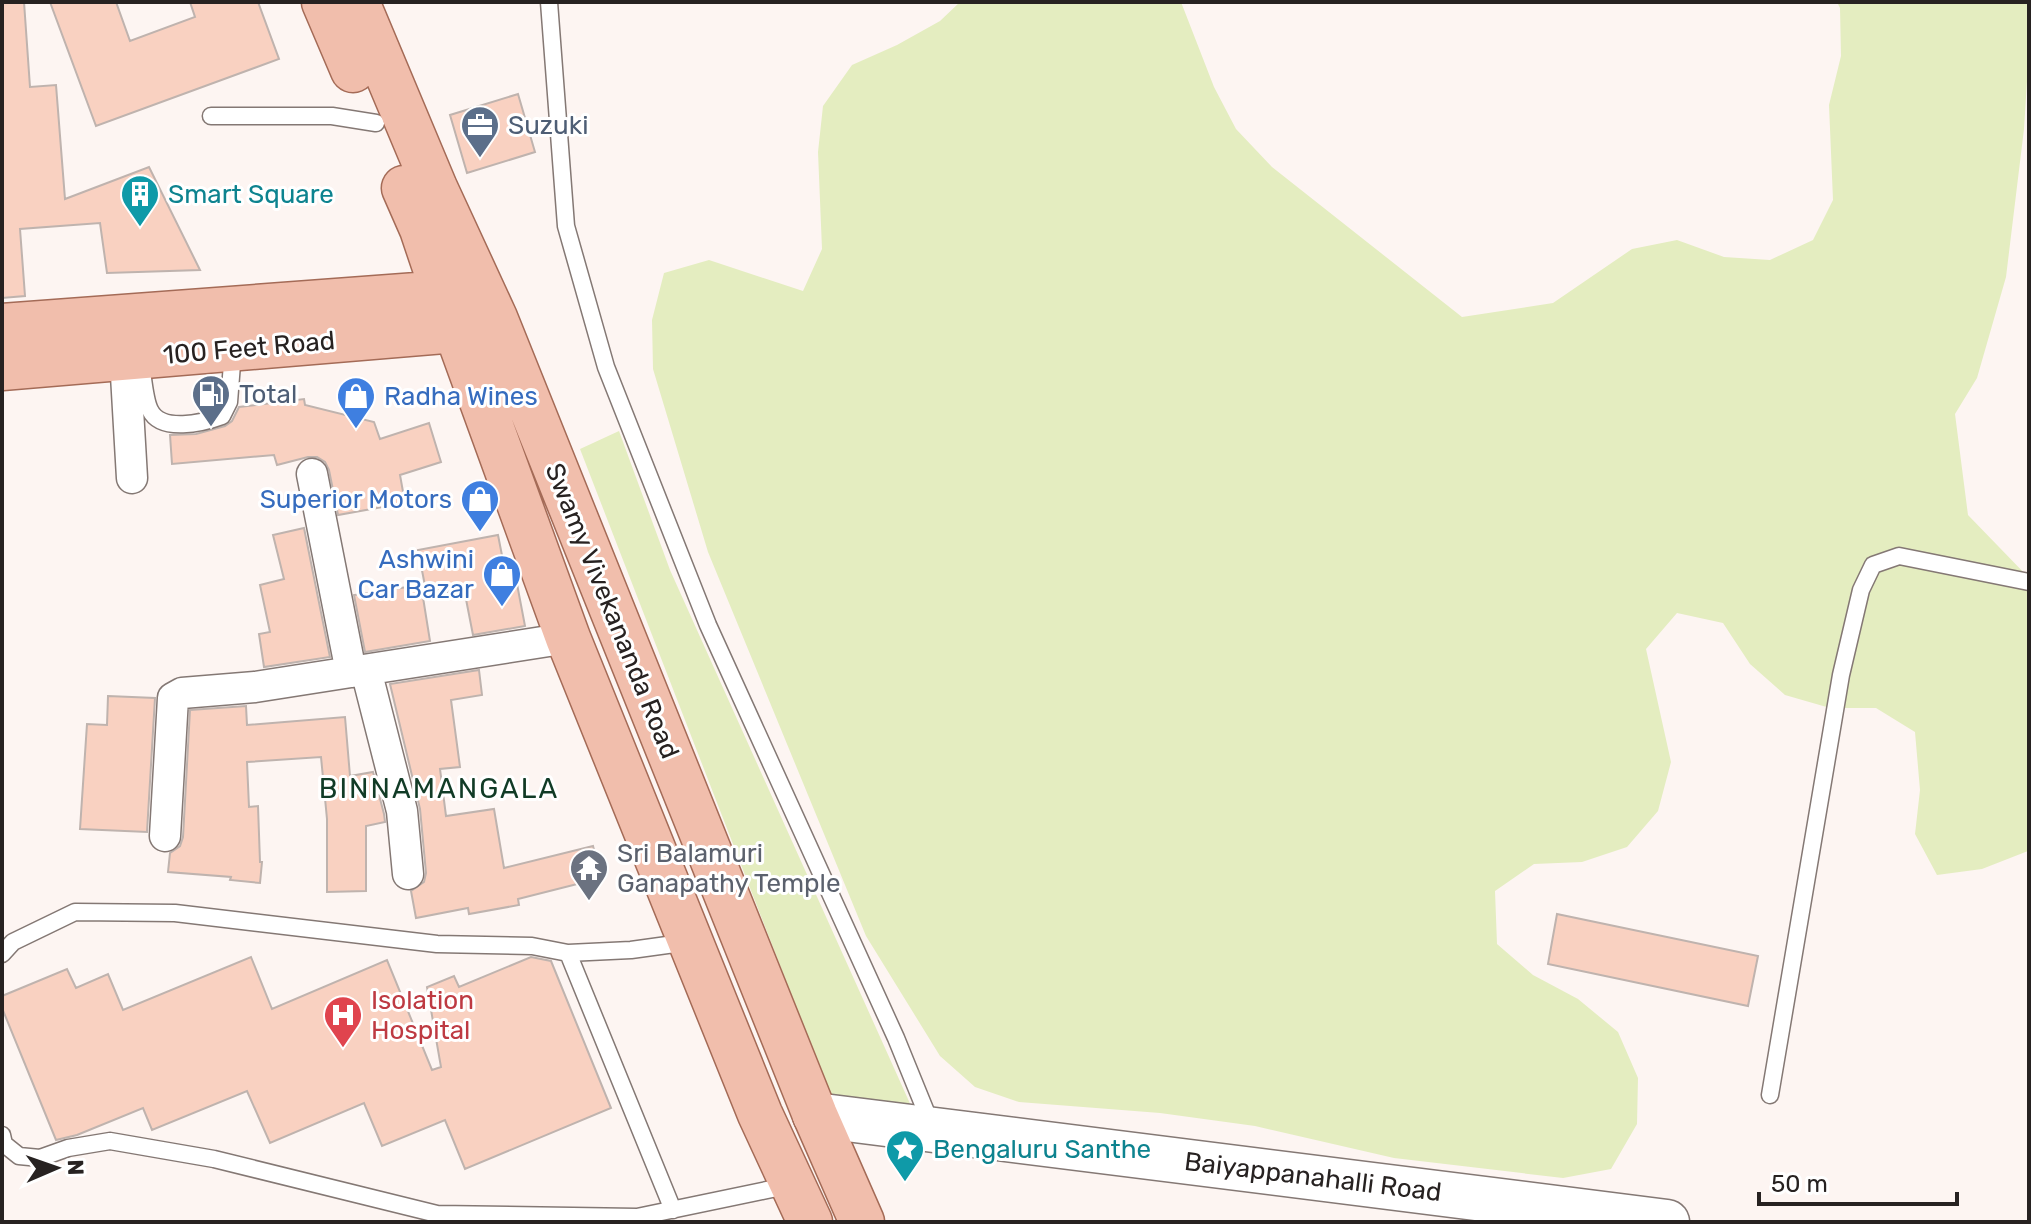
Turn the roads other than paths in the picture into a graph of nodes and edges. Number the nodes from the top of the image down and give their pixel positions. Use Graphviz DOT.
graph roads {
  1 [pos="324,2"];
  2 [pos="357,2"];
  3 [pos="549,2"];
  4 [pos="211,116"];
  5 [pos="376,123"];
  6 [pos="469,307"];
  7 [pos="2,326"];
  8 [pos="233,349"];
  9 [pos="133,358"];
  10 [pos="2,368"];
  11 [pos="312,474"];
  12 [pos="132,478"];
  13 [pos="2029,582"];
  14 [pos="568,638"];
  15 [pos="358,671"];
  16 [pos="165,836"];
  17 [pos="408,874"];
  18 [pos="691,941"];
  19 [pos="568,953"];
  20 [pos="2,954"];
  21 [pos="1770,1095"];
  22 [pos="815,1115"];
  23 [pos="933,1130"];
  24 [pos="2,1135"];
  25 [pos="801,1203"];
  26 [pos="673,1210"];
  27 [pos="862,1222"];
  28 [pos="1667,1222"];
  1 -- 5 [label="main road, Swamy Vivekananda Road"];
  2 -- 6 [label="main road, Swamy Vivekananda Road"];
  3 -- 23 [label="lane"];
  4 -- 5 [label="lane"];
  5 -- 6 [label="main road, Swamy Vivekananda Road"];
  6 -- 7 [label="main road, 100 Feet Road"];
  6 -- 8 [label="main road, 100 Feet Road"];
  6 -- 14 [label="main road, Swamy Vivekananda Road"];
  6 -- 22 [label="main road, Swamy Vivekananda Road"];
  8 -- 9 [label="main road, 100 Feet Road"];
  8 -- 9 [label="lane"];
  9 -- 10 [label="main road, 100 Feet Road"];
  9 -- 12 [label="street"];
  11 -- 15 [label="street"];
  13 -- 21 [label="lane"];
  14 -- 15 [label="street"];
  14 -- 18 [label="main road, Swamy Vivekananda Road"];
  15 -- 16 [label="street"];
  15 -- 17 [label="street"];
  18 -- 19 [label="lane"];
  18 -- 25 [label="main road, Swamy Vivekananda Road"];
  19 -- 20 [label="lane"];
  19 -- 26 [label="lane"];
  22 -- 23 [label="street, Baiyappanahalli Road"];
  22 -- 27 [label="main road, Swamy Vivekananda Road"];
  23 -- 28 [label="street, Baiyappanahalli Road"];
  24 -- 26 [label="lane"];
  25 -- 26 [label="lane"];
}
